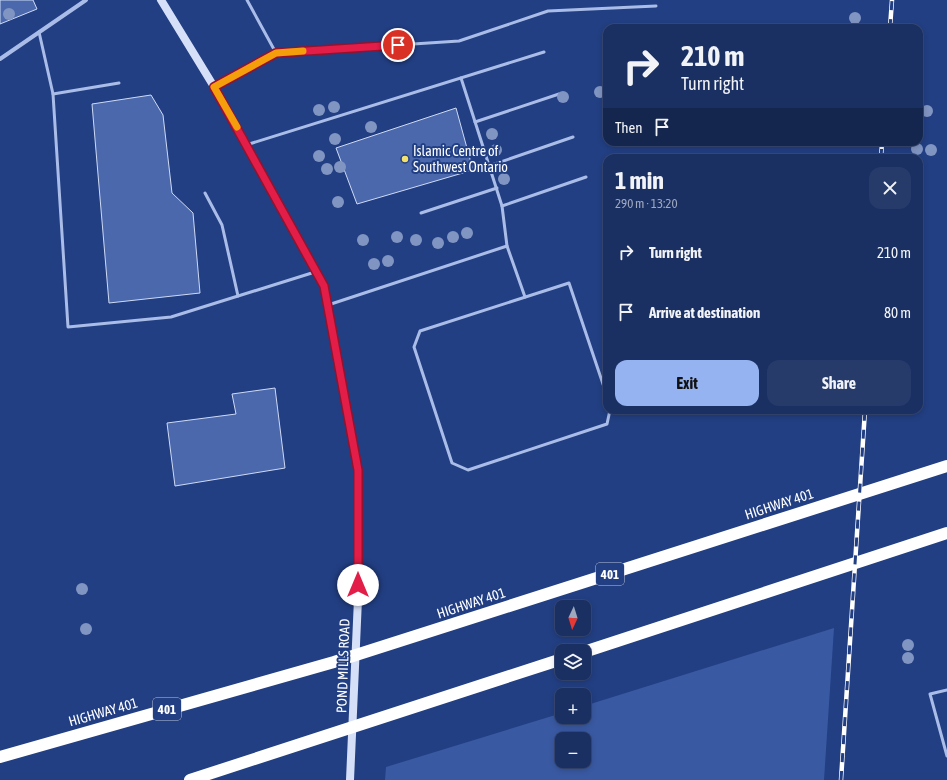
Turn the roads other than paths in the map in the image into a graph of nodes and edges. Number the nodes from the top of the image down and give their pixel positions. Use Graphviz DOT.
graph roads {
  1 [pos="86,0"];
  2 [pos="161,0"];
  3 [pos="247,0"];
  4 [pos="656,6"];
  5 [pos="39,32"];
  6 [pos="544,52"];
  7 [pos="276,53"];
  8 [pos="0,59"];
  9 [pos="461,78"];
  10 [pos="119,83"];
  11 [pos="214,87"];
  12 [pos="54,94"];
  13 [pos="559,94"];
  14 [pos="475,122"];
  15 [pos="573,137"];
  16 [pos="246,145"];
  17 [pos="489,166"];
  18 [pos="586,177"];
  19 [pos="497,188"];
  20 [pos="205,193"];
  21 [pos="502,206"];
  22 [pos="421,213"];
  23 [pos="507,246"];
  24 [pos="316,271"];
  25 [pos="238,296"];
  26 [pos="525,297"];
  27 [pos="328,305"];
  28 [pos="603,384"];
  29 [pos="609,414"];
  30 [pos="947,466"];
  31 [pos="947,533"];
  32 [pos="591,650"];
  33 [pos="555,661"];
  34 [pos="947,690"];
  35 [pos="947,756"];
  36 [pos="0,757"];
  37 [pos="190,780"];
  38 [pos="350,780"];
  1 -- 5 [label="street"];
  2 -- 11 [label="main road, POND MILLS ROAD"];
  3 -- 7 [label="lane"];
  4 -- 7 [label="lane"];
  5 -- 8 [label="street"];
  5 -- 12 [label="lane"];
  6 -- 9 [label="lane"];
  7 -- 11 [label="lane"];
  9 -- 14 [label="lane"];
  9 -- 16 [label="lane"];
  10 -- 12 [label="lane"];
  11 -- 16 [label="main road, POND MILLS ROAD"];
  12 -- 25 [label="lane"];
  13 -- 14 [label="lane"];
  14 -- 17 [label="lane"];
  15 -- 17 [label="lane"];
  16 -- 24 [label="main road, POND MILLS ROAD"];
  17 -- 19 [label="lane"];
  18 -- 21 [label="lane"];
  19 -- 21 [label="lane"];
  19 -- 22 [label="lane"];
  20 -- 25 [label="lane"];
  21 -- 23 [label="lane"];
  23 -- 26 [label="lane"];
  23 -- 27 [label="lane"];
  24 -- 25 [label="lane"];
  24 -- 27 [label="main road, POND MILLS ROAD"];
  26 -- 28 [label="lane"];
  26 -- 29 [label="lane"];
  27 -- 38 [label="main road, POND MILLS ROAD"];
  30 -- 36 [label="highway, HIGHWAY 401 / 401"];
  31 -- 32 [label="highway"];
  33 -- 37 [label="highway"];
  34 -- 35 [label="lane"];
}
